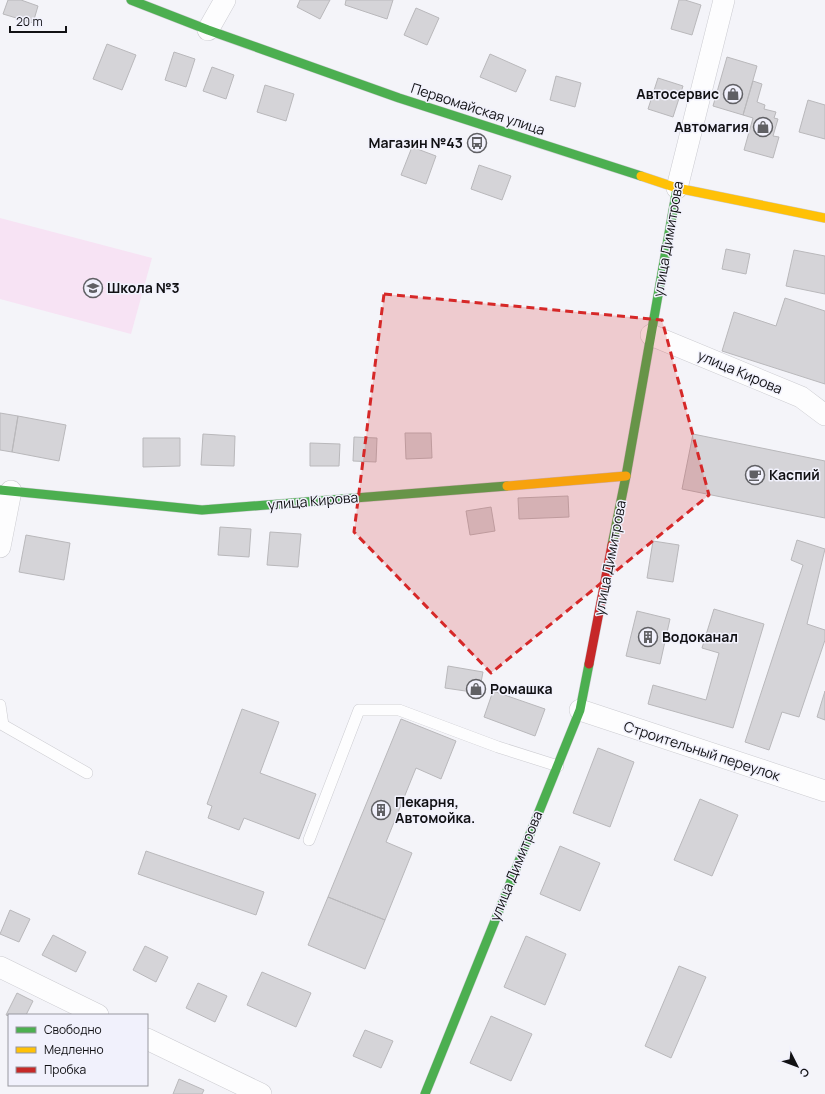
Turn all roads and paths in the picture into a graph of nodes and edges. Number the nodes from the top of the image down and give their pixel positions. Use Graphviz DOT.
graph roads {
  1 [pos="131,0"];
  2 [pos="225,0"];
  3 [pos="724,0"];
  4 [pos="208,30"];
  5 [pos="677,188"];
  6 [pos="825,218"];
  7 [pos="651,335"];
  8 [pos="825,415"];
  9 [pos="626,476"];
  10 [pos="5,490"];
  11 [pos="0,547"];
  12 [pos="0,705"];
  13 [pos="580,710"];
  14 [pos="558,766"];
  15 [pos="87,773"];
  16 [pos="825,791"];
  17 [pos="309,840"];
  18 [pos="0,967"];
  19 [pos="96,1014"];
  20 [pos="148,1039"];
  21 [pos="261,1094"];
  22 [pos="425,1094"];
  1 -- 4 [label="street, Первомайская улица"];
  2 -- 4 [label="street"];
  3 -- 5 [label="street, улица Димитрова"];
  4 -- 5 [label="street, Первомайская улица"];
  5 -- 6 [label="street, Первомайская улица"];
  5 -- 7 [label="street, улица Димитрова"];
  7 -- 8 [label="street, улица Кирова"];
  7 -- 9 [label="street, улица Димитрова"];
  9 -- 10 [label="street, улица Кирова"];
  9 -- 13 [label="street, улица Димитрова"];
  10 -- 11 [label="street"];
  12 -- 15 [label="lane"];
  13 -- 14 [label="street, улица Димитрова"];
  13 -- 16 [label="street, Строительный переулок"];
  14 -- 17 [label="lane"];
  14 -- 22 [label="street, улица Димитрова"];
  18 -- 19 [label="street"];
  20 -- 21 [label="street"];
}
